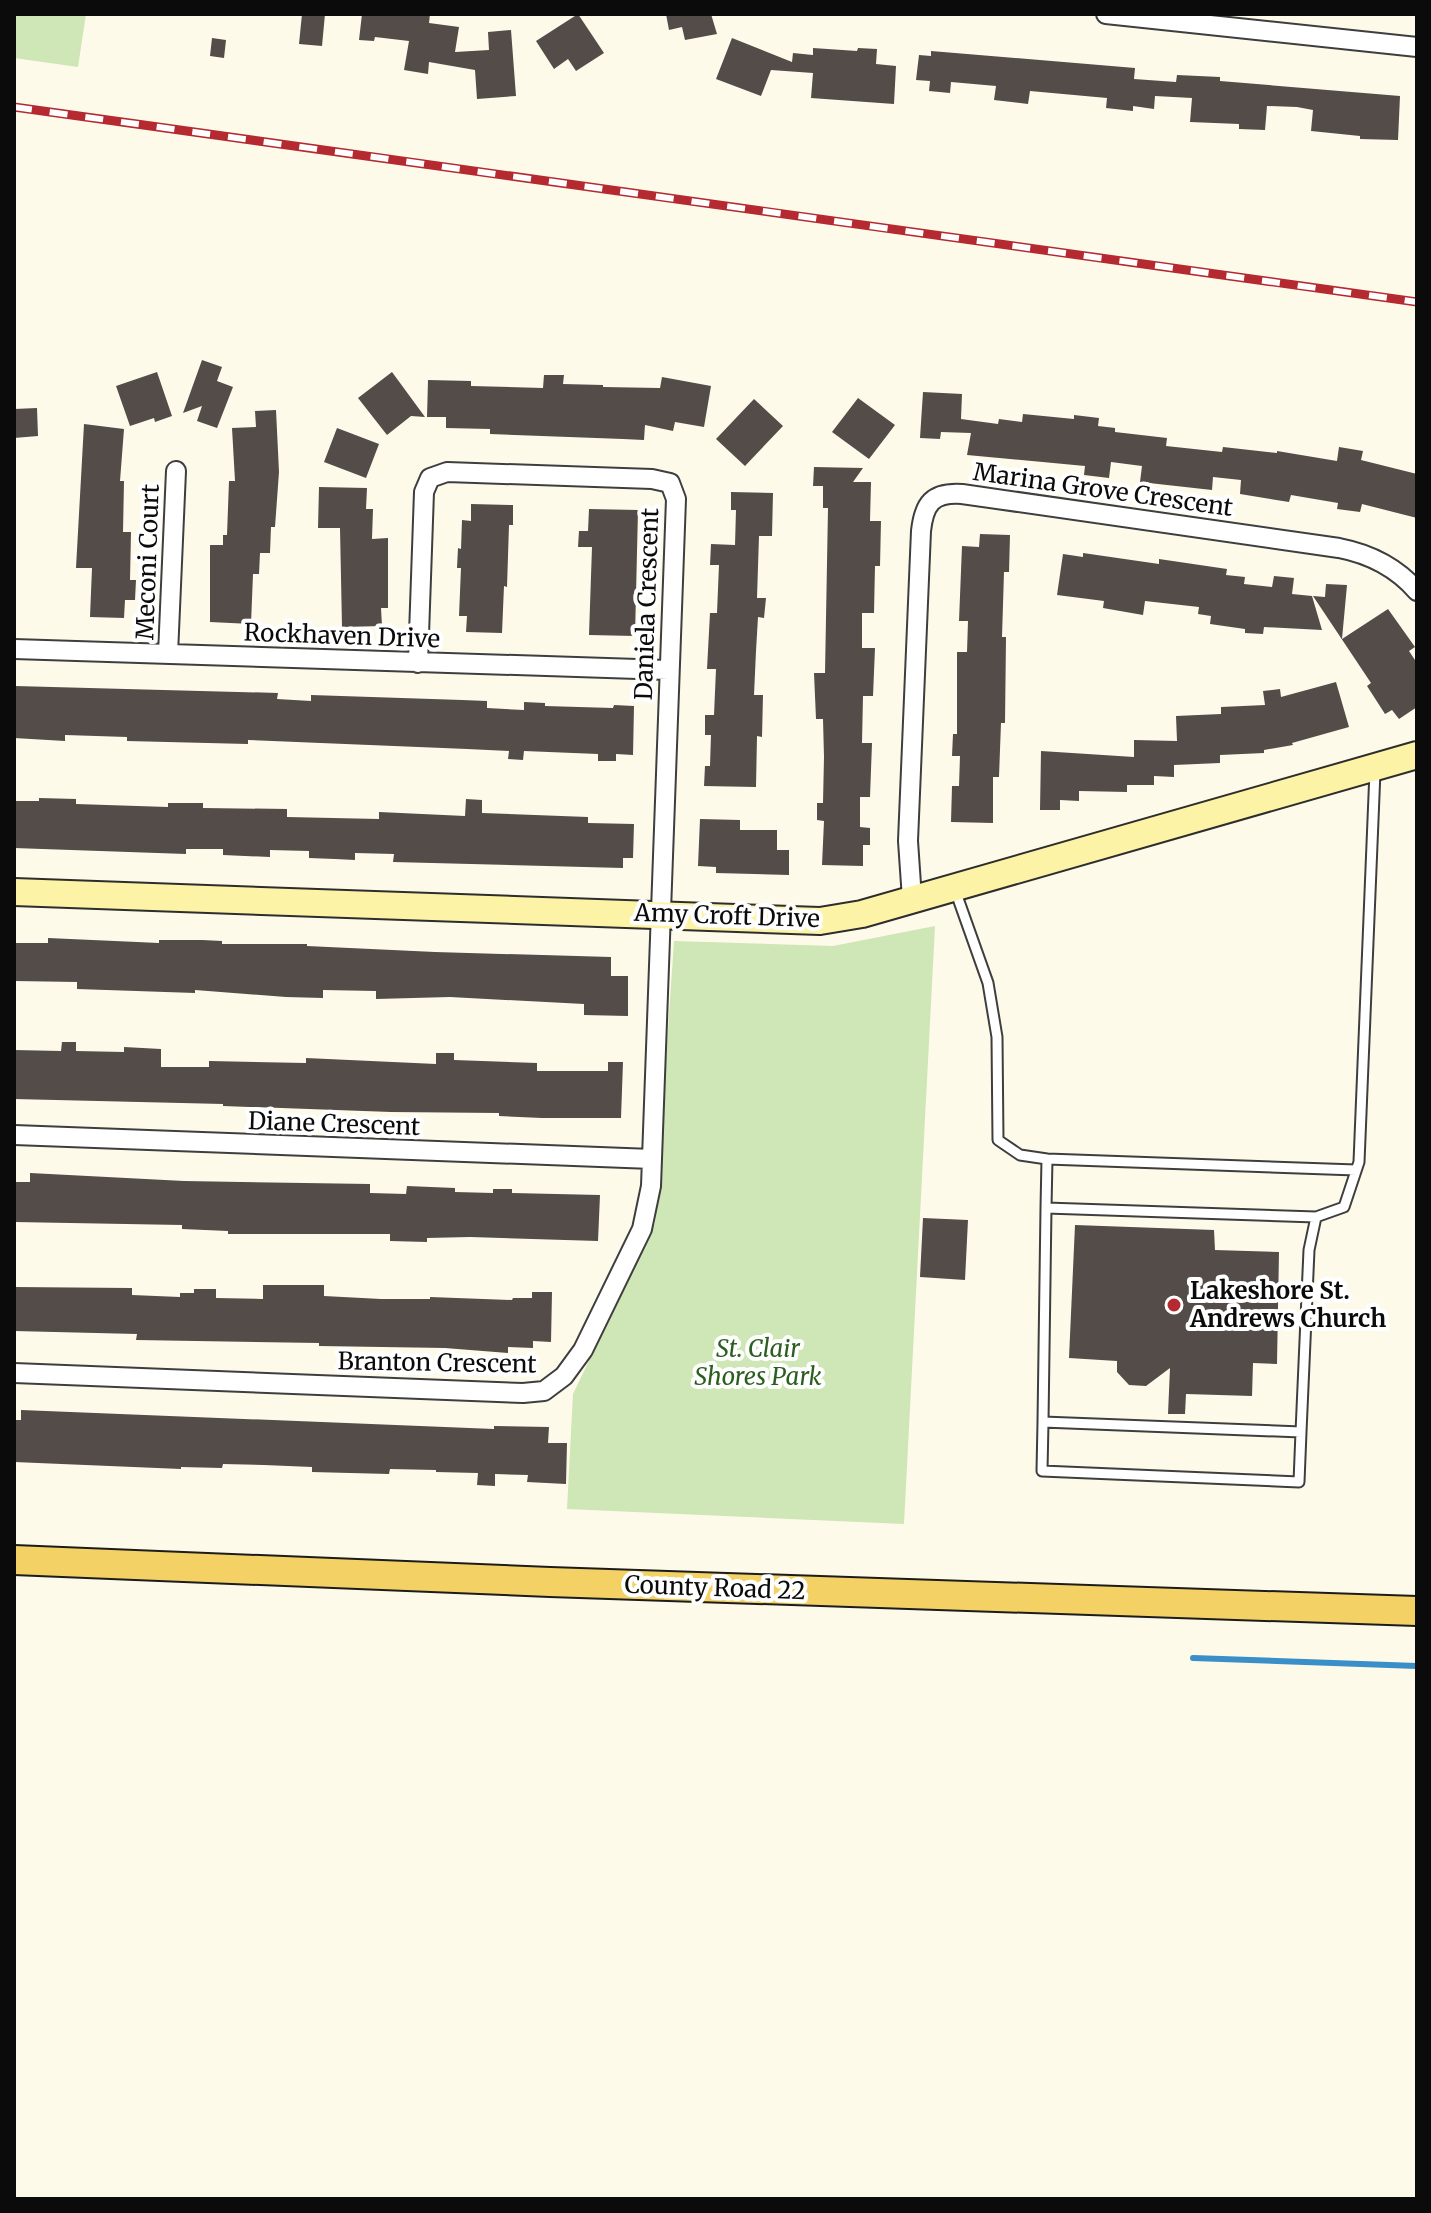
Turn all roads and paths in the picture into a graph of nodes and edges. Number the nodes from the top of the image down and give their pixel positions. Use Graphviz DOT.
graph roads {
  1 [pos="1106,14"];
  2 [pos="1240,21"];
  3 [pos="1417,47"];
  4 [pos="176,471"];
  5 [pos="1417,591"];
  6 [pos="14,649"];
  7 [pos="168,654"];
  8 [pos="418,663"];
  9 [pos="668,670"];
  10 [pos="1417,755"];
  11 [pos="1375,767"];
  12 [pos="954,887"];
  13 [pos="14,892"];
  14 [pos="912,899"];
  15 [pos="661,915"];
  16 [pos="14,1135"];
  17 [pos="652,1159"];
  18 [pos="1047,1159"];
  19 [pos="1356,1170"];
  20 [pos="1046,1208"];
  21 [pos="1316,1217"];
  22 [pos="14,1373"];
  23 [pos="1043,1422"];
  24 [pos="1301,1432"];
  25 [pos="14,1560"];
  26 [pos="1417,1611"];
  1 -- 2 [label="street"];
  2 -- 3 [label="street"];
  4 -- 7 [label="street, Meconi Court"];
  5 -- 14 [label="street, Marina Grove Crescent"];
  6 -- 7 [label="street, Rockhaven Drive"];
  7 -- 8 [label="street, Rockhaven Drive"];
  8 -- 9 [label="street, Rockhaven Drive"];
  8 -- 9 [label="street, Daniela Crescent"];
  9 -- 15 [label="street, Daniela Crescent"];
  10 -- 11 [label="street, Amy Croft Drive"];
  11 -- 12 [label="street, Amy Croft Drive"];
  11 -- 19 [label="lane"];
  12 -- 14 [label="street, Amy Croft Drive"];
  12 -- 18 [label="lane"];
  13 -- 15 [label="street, Amy Croft Drive"];
  14 -- 15 [label="street, Amy Croft Drive"];
  15 -- 17 [label="street, Branton Crescent"];
  16 -- 17 [label="street, Diane Crescent"];
  17 -- 22 [label="street, Branton Crescent"];
  18 -- 19 [label="lane"];
  18 -- 20 [label="lane"];
  19 -- 21 [label="lane"];
  20 -- 21 [label="lane"];
  20 -- 23 [label="lane"];
  21 -- 24 [label="lane"];
  23 -- 24 [label="lane"];
  23 -- 24 [label="lane"];
  25 -- 26 [label="main road, County Road 22"];
}
